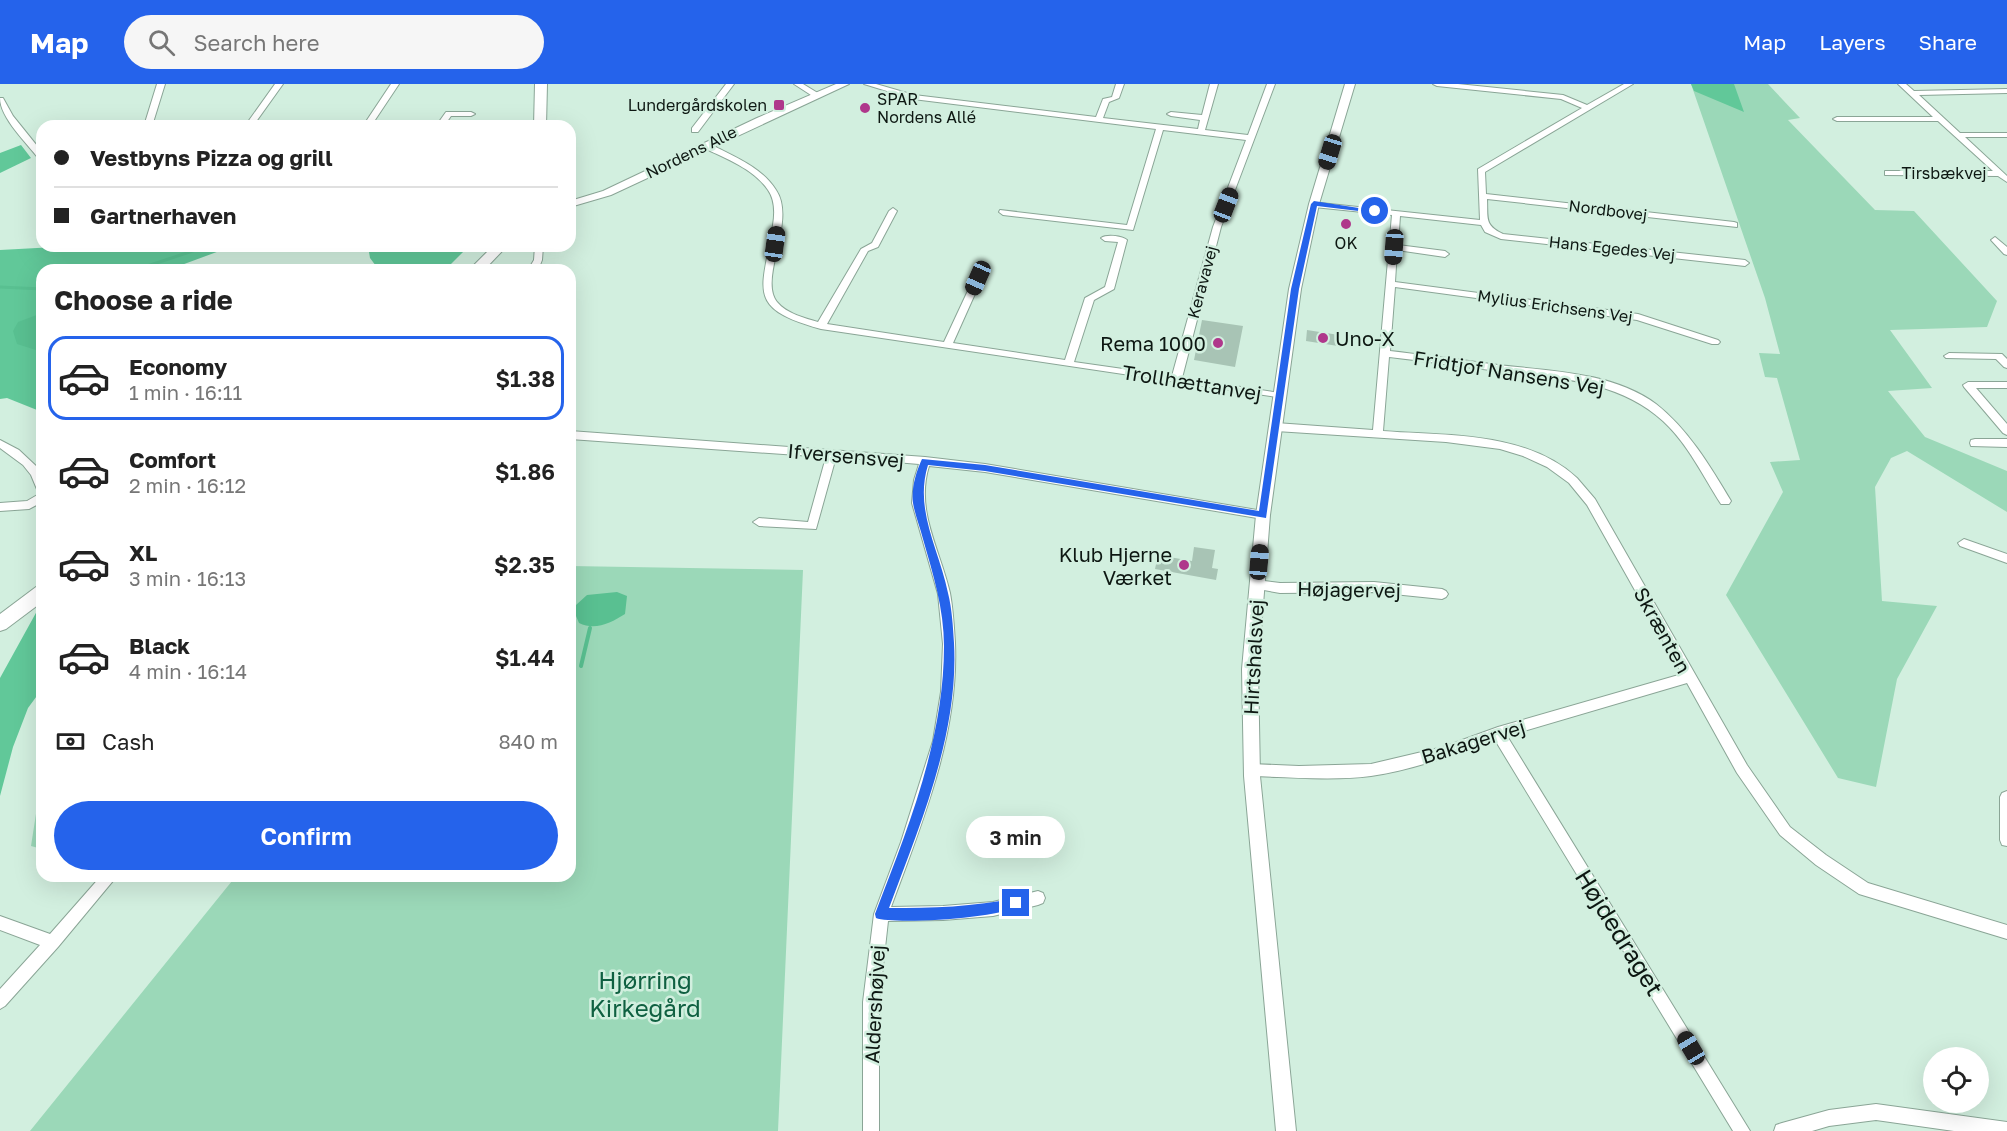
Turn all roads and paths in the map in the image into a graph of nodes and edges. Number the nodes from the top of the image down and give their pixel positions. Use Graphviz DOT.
graph roads {
  1 [pos="161,84"];
  2 [pos="279,84"];
  3 [pos="395,84"];
  4 [pos="541,84"];
  5 [pos="730,84"];
  6 [pos="798,84"];
  7 [pos="844,84"];
  8 [pos="868,84"];
  9 [pos="1120,84"];
  10 [pos="1214,84"];
  11 [pos="1271,84"];
  12 [pos="1350,84"];
  13 [pos="1437,84"];
  14 [pos="1629,84"];
  15 [pos="1902,84"];
  16 [pos="2007,92"];
  17 [pos="1911,93"];
  18 [pos="817,95"];
  19 [pos="0,100"];
  20 [pos="1587,108"];
  21 [pos="471,114"];
  22 [pos="1171,114"];
  23 [pos="10,117"];
  24 [pos="1205,118"];
  25 [pos="1940,118"];
  26 [pos="1837,119"];
  27 [pos="0,120"];
  28 [pos="150,120"];
  29 [pos="253,120"];
  30 [pos="371,120"];
  31 [pos="444,120"];
  32 [pos="540,120"];
  33 [pos="1098,120"];
  34 [pos="1160,127"];
  35 [pos="695,130"];
  36 [pos="1201,132"];
  37 [pos="1958,135"];
  38 [pos="2007,135"];
  39 [pos="1251,138"];
  40 [pos="36,144"];
  41 [pos="705,145"];
  42 [pos="1887,173"];
  43 [pos="2000,174"];
  44 [pos="2007,180"];
  45 [pos="1483,196"];
  46 [pos="576,202"];
  47 [pos="1314,204"];
  48 [pos="893,211"];
  49 [pos="1003,212"];
  50 [pos="1396,213"];
  51 [pos="1484,223"];
  52 [pos="1734,225"];
  53 [pos="1106,238"];
  54 [pos="1995,240"];
  55 [pos="1394,247"];
  56 [pos="480,252"];
  57 [pos="494,252"];
  58 [pos="2007,252"];
  59 [pos="1444,254"];
  60 [pos="1745,263"];
  61 [pos="469,264"];
  62 [pos="482,264"];
  63 [pos="982,267"];
  64 [pos="1391,284"];
  65 [pos="821,326"];
  66 [pos="1715,342"];
  67 [pos="948,344"];
  68 [pos="1386,354"];
  69 [pos="1949,356"];
  70 [pos="1069,363"];
  71 [pos="2007,365"];
  72 [pos="1176,380"];
  73 [pos="2007,384"];
  74 [pos="1280,396"];
  75 [pos="1276,427"];
  76 [pos="2007,431"];
  77 [pos="1378,434"];
  78 [pos="576,435"];
  79 [pos="1975,443"];
  80 [pos="2007,443"];
  81 [pos="0,444"];
  82 [pos="832,453"];
  83 [pos="925,461"];
  84 [pos="36,476"];
  85 [pos="36,501"];
  86 [pos="1725,501"];
  87 [pos="0,507"];
  88 [pos="1263,515"];
  89 [pos="759,522"];
  90 [pos="1965,543"];
  91 [pos="2007,558"];
  92 [pos="1257,585"];
  93 [pos="1442,594"];
  94 [pos="36,597"];
  95 [pos="0,624"];
  96 [pos="1689,677"];
  97 [pos="1498,733"];
  98 [pos="1251,770"];
  99 [pos="2007,797"];
  100 [pos="2007,840"];
  101 [pos="105,882"];
  102 [pos="1038,898"];
  103 [pos="881,914"];
  104 [pos="0,923"];
  105 [pos="2007,932"];
  106 [pos="53,942"];
  107 [pos="0,1001"];
  108 [pos="1939,1125"];
  109 [pos="2007,1130"];
  110 [pos="871,1131"];
  111 [pos="1286,1131"];
  112 [pos="1742,1131"];
  113 [pos="1782,1131"];
  1 -- 28 [label="street"];
  2 -- 29 [label="street"];
  3 -- 30 [label="street"];
  4 -- 32 [label="main road"];
  5 -- 35 [label="street"];
  6 -- 18 [label="street"];
  7 -- 18 [label="street, Nordens Alle"];
  8 -- 33 [label="street"];
  9 -- 33 [label="street"];
  10 -- 24 [label="street"];
  11 -- 39 [label="street, Keravavej"];
  12 -- 47 [label="street, Hirtshalsvej"];
  13 -- 20 [label="street"];
  14 -- 20 [label="street"];
  15 -- 17 [label="street"];
  16 -- 17 [label="street"];
  17 -- 25 [label="street"];
  18 -- 41 [label="street, Nordens Alle"];
  19 -- 23 [label="street"];
  20 -- 45 [label="street"];
  21 -- 31 [label="street"];
  22 -- 24 [label="street"];
  23 -- 27 [label="street"];
  23 -- 40 [label="street"];
  24 -- 36 [label="street"];
  25 -- 26 [label="street"];
  25 -- 37 [label="street"];
  33 -- 34 [label="street"];
  34 -- 36 [label="street"];
  34 -- 49 [label="street"];
  36 -- 39 [label="street"];
  37 -- 38 [label="street"];
  37 -- 43 [label="street"];
  39 -- 72 [label="street, Keravavej"];
  41 -- 46 [label="street, Nordens Alle"];
  41 -- 65 [label="street, Trollhættanvej"];
  42 -- 43 [label="street, Tirsbækvej"];
  43 -- 44 [label="street"];
  45 -- 51 [label="street"];
  45 -- 52 [label="street, Nordbovej"];
  47 -- 50 [label="street"];
  47 -- 74 [label="street, Hirtshalsvej"];
  48 -- 65 [label="street"];
  50 -- 51 [label="street"];
  50 -- 55 [label="street"];
  51 -- 60 [label="street, Hans Egedes Vej"];
  53 -- 70 [label="street"];
  54 -- 58 [label="street"];
  55 -- 59 [label="street"];
  55 -- 64 [label="street"];
  56 -- 61 [label="main road"];
  57 -- 62 [label="main road"];
  63 -- 67 [label="street"];
  64 -- 66 [label="street, Mylius Erichsens Vej"];
  64 -- 68 [label="street"];
  65 -- 67 [label="street, Trollhættanvej"];
  67 -- 70 [label="street, Trollhættanvej"];
  68 -- 77 [label="street"];
  68 -- 86 [label="street, Fridtjof Nansens Vej"];
  69 -- 71 [label="street"];
  70 -- 72 [label="street, Trollhættanvej"];
  72 -- 74 [label="street, Trollhættanvej"];
  73 -- 76 [label="street"];
  74 -- 75 [label="street, Hirtshalsvej"];
  75 -- 77 [label="street, Skrænten"];
  75 -- 88 [label="street, Hirtshalsvej"];
  77 -- 96 [label="street, Skrænten"];
  78 -- 82 [label="street, Ifversensvej"];
  79 -- 80 [label="street"];
  81 -- 84 [label="street"];
  82 -- 83 [label="street, Ifversensvej"];
  82 -- 89 [label="street"];
  83 -- 88 [label="street, Ifversensvej"];
  83 -- 103 [label="street, Aldershøjvej"];
  85 -- 87 [label="street"];
  88 -- 92 [label="street, Hirtshalsvej"];
  90 -- 91 [label="street"];
  92 -- 93 [label="street, Højagervej"];
  92 -- 98 [label="street, Hirtshalsvej"];
  94 -- 95 [label="main road"];
  96 -- 97 [label="street, Bakagervej"];
  96 -- 105 [label="street, Skrænten"];
  97 -- 98 [label="street, Bakagervej"];
  97 -- 112 [label="street, Højdedraget"];
  98 -- 111 [label="street, Hirtshalsvej"];
  99 -- 100 [label="street"];
  101 -- 106 [label="street"];
  102 -- 103 [label="street"];
  103 -- 110 [label="street, Aldershøjvej"];
  104 -- 106 [label="street"];
  106 -- 107 [label="street"];
  108 -- 109 [label="street"];
  108 -- 113 [label="street"];
}
